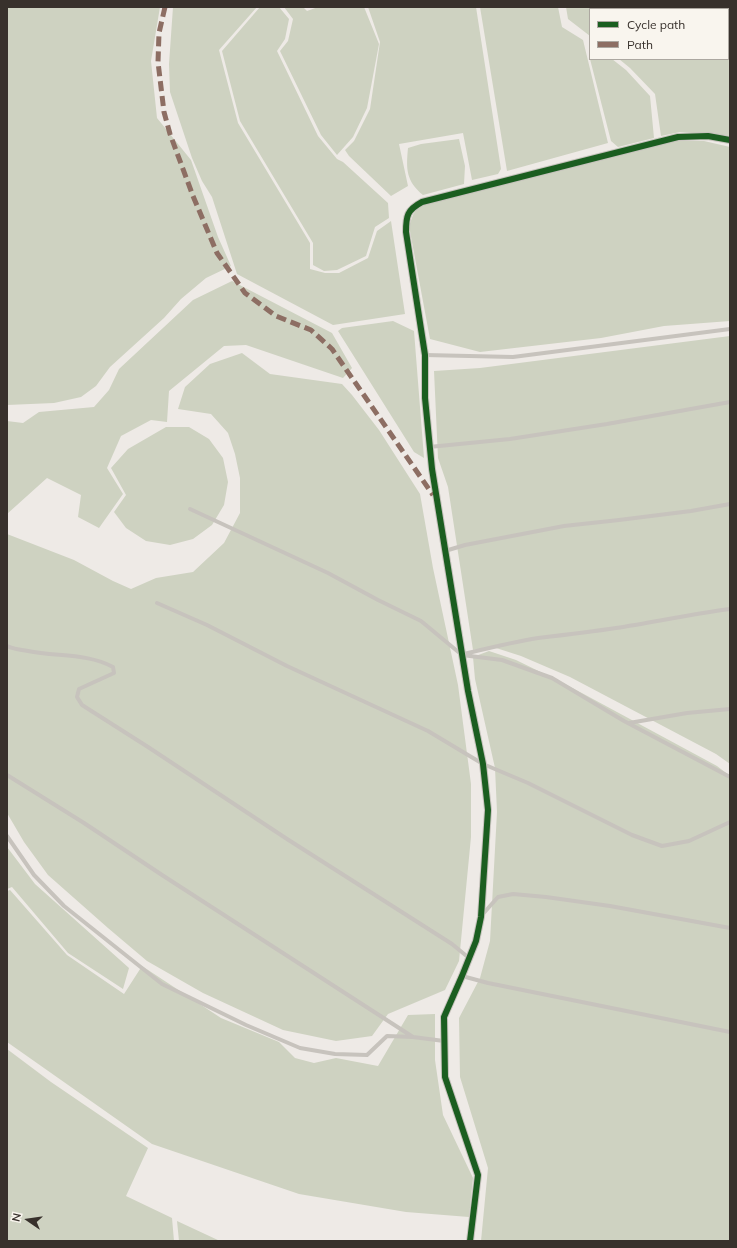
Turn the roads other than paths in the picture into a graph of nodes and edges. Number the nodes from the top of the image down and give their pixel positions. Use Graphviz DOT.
graph roads {
  1 [pos="730,140"];
  2 [pos="730,329"];
  3 [pos="425,355"];
  4 [pos="730,402"];
  5 [pos="429,447"];
  6 [pos="730,504"];
  7 [pos="190,509"];
  8 [pos="445,551"];
  9 [pos="156,603"];
  10 [pos="730,609"];
  11 [pos="7,646"];
  12 [pos="462,655"];
  13 [pos="730,709"];
  14 [pos="629,723"];
  15 [pos="482,764"];
  16 [pos="7,775"];
  17 [pos="730,777"];
  18 [pos="730,822"];
  19 [pos="7,836"];
  20 [pos="481,917"];
  21 [pos="730,928"];
  22 [pos="469,958"];
  23 [pos="462,976"];
  24 [pos="730,1032"];
  25 [pos="413,1037"];
  26 [pos="444,1041"];
  27 [pos="470,1241"];
  1 -- 3 [label="street"];
  2 -- 3 [label="lane"];
  3 -- 5 [label="street"];
  4 -- 5 [label="lane"];
  5 -- 8 [label="street"];
  6 -- 8 [label="lane"];
  7 -- 12 [label="lane"];
  8 -- 12 [label="street"];
  9 -- 15 [label="lane"];
  10 -- 12 [label="lane"];
  11 -- 22 [label="lane"];
  12 -- 14 [label="lane"];
  12 -- 15 [label="street"];
  13 -- 14 [label="lane"];
  14 -- 17 [label="lane"];
  15 -- 18 [label="lane"];
  15 -- 20 [label="street"];
  16 -- 25 [label="lane"];
  19 -- 25 [label="lane"];
  20 -- 21 [label="lane"];
  20 -- 22 [label="street"];
  22 -- 23 [label="street"];
  23 -- 24 [label="lane"];
  23 -- 26 [label="street"];
  25 -- 26 [label="lane"];
  26 -- 27 [label="street"];
}
